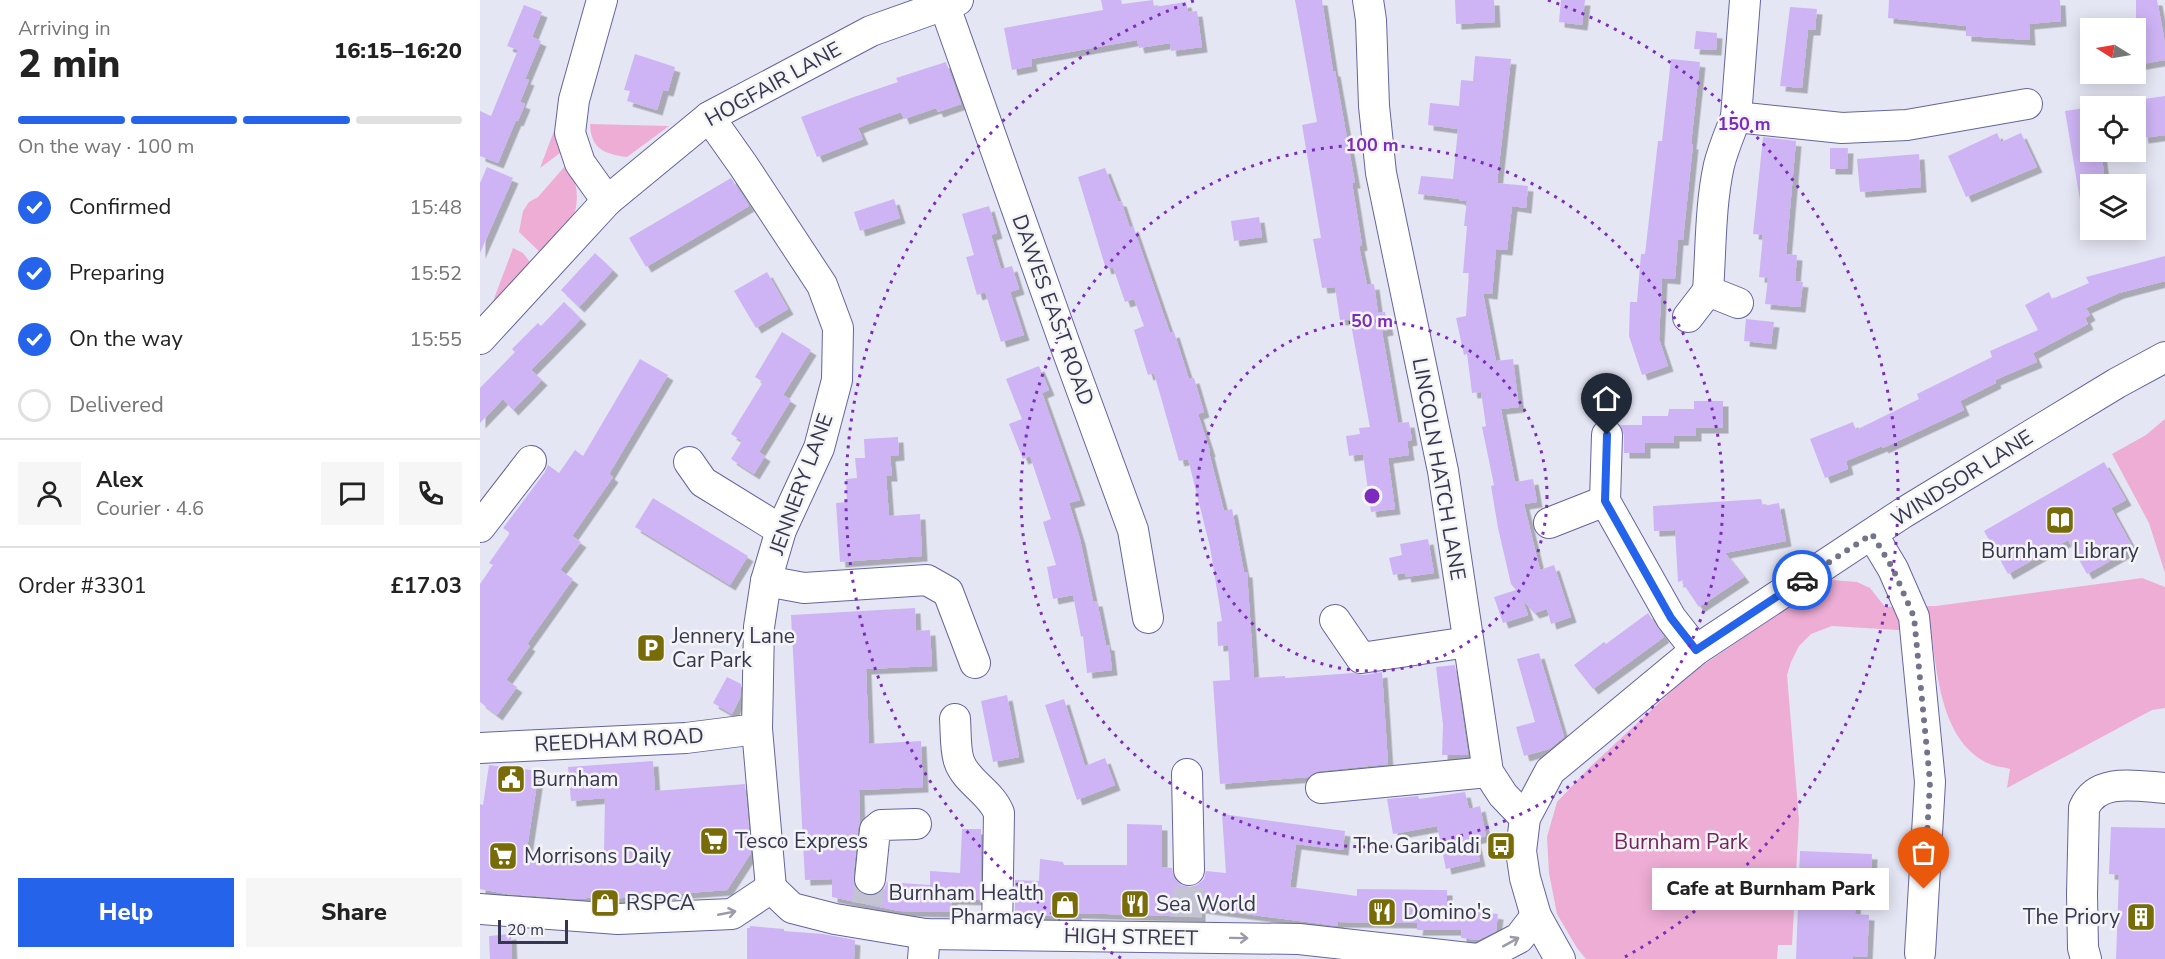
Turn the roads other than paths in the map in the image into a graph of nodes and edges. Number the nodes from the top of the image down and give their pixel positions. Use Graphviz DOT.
graph roads {
  1 [pos="602,0"];
  2 [pos="1368,0"];
  3 [pos="1745,0"];
  4 [pos="951,2"];
  5 [pos="2027,104"];
  6 [pos="709,117"];
  7 [pos="1736,117"];
  8 [pos="607,201"];
  9 [pos="1708,291"];
  10 [pos="1738,303"];
  11 [pos="1688,317"];
  12 [pos="480,339"];
  13 [pos="2165,357"];
  14 [pos="1607,435"];
  15 [pos="531,461"];
  16 [pos="689,462"];
  17 [pos="1605,501"];
  18 [pos="1549,523"];
  19 [pos="480,527"];
  20 [pos="781,530"];
  21 [pos="1872,534"];
  22 [pos="766,581"];
  23 [pos="1148,618"];
  24 [pos="1335,620"];
  25 [pos="1468,642"];
  26 [pos="1696,650"];
  27 [pos="975,663"];
  28 [pos="955,719"];
  29 [pos="757,729"];
  30 [pos="480,748"];
  31 [pos="1488,772"];
  32 [pos="1187,774"];
  33 [pos="1321,788"];
  34 [pos="2165,788"];
  35 [pos="1525,818"];
  36 [pos="916,824"];
  37 [pos="1189,870"];
  38 [pos="771,888"];
  39 [pos="867,902"];
  40 [pos="480,909"];
  41 [pos="1536,916"];
  42 [pos="997,935"];
  43 [pos="924,946"];
  44 [pos="1130,948"];
  45 [pos="1920,953"];
  46 [pos="1478,959"];
  47 [pos="1560,959"];
  48 [pos="2086,959"];
  1 -- 8 [label="street"];
  2 -- 25 [label="street, LINCOLN HATCH LANE"];
  3 -- 7 [label="street"];
  4 -- 6 [label="street, HOGFAIR LANE"];
  4 -- 23 [label="street, DAWES EAST ROAD"];
  5 -- 7 [label="street"];
  6 -- 8 [label="street, HOGFAIR LANE"];
  6 -- 20 [label="street, JENNERY LANE"];
  7 -- 9 [label="street"];
  8 -- 12 [label="street, HOGFAIR LANE"];
  9 -- 10 [label="street"];
  9 -- 11 [label="street"];
  13 -- 21 [label="street, WINDSOR LANE"];
  14 -- 17 [label="street"];
  15 -- 19 [label="street"];
  16 -- 20 [label="street"];
  17 -- 18 [label="street"];
  17 -- 26 [label="street"];
  20 -- 22 [label="street, JENNERY LANE"];
  21 -- 26 [label="street, WINDSOR LANE"];
  21 -- 45 [label="street"];
  22 -- 27 [label="street"];
  22 -- 29 [label="street, JENNERY LANE"];
  24 -- 25 [label="street"];
  25 -- 31 [label="street, LINCOLN HATCH LANE"];
  26 -- 35 [label="street, WINDSOR LANE"];
  28 -- 42 [label="street"];
  29 -- 30 [label="street, REEDHAM ROAD"];
  29 -- 38 [label="street, JENNERY LANE"];
  31 -- 33 [label="street"];
  31 -- 35 [label="street, LINCOLN HATCH LANE"];
  32 -- 37 [label="street"];
  34 -- 48 [label="street"];
  35 -- 41 [label="street"];
  36 -- 39 [label="street"];
  38 -- 39 [label="street, HIGH STREET"];
  40 -- 38 [label="street, one-way"];
  39 -- 43 [label="street, HIGH STREET"];
  46 -- 41 [label="street, HIGH STREET, one-way"];
  41 -- 47 [label="street"];
  42 -- 43 [label="street, HIGH STREET"];
  42 -- 44 [label="street, HIGH STREET"];
  44 -- 46 [label="street, HIGH STREET, one-way"];
}
